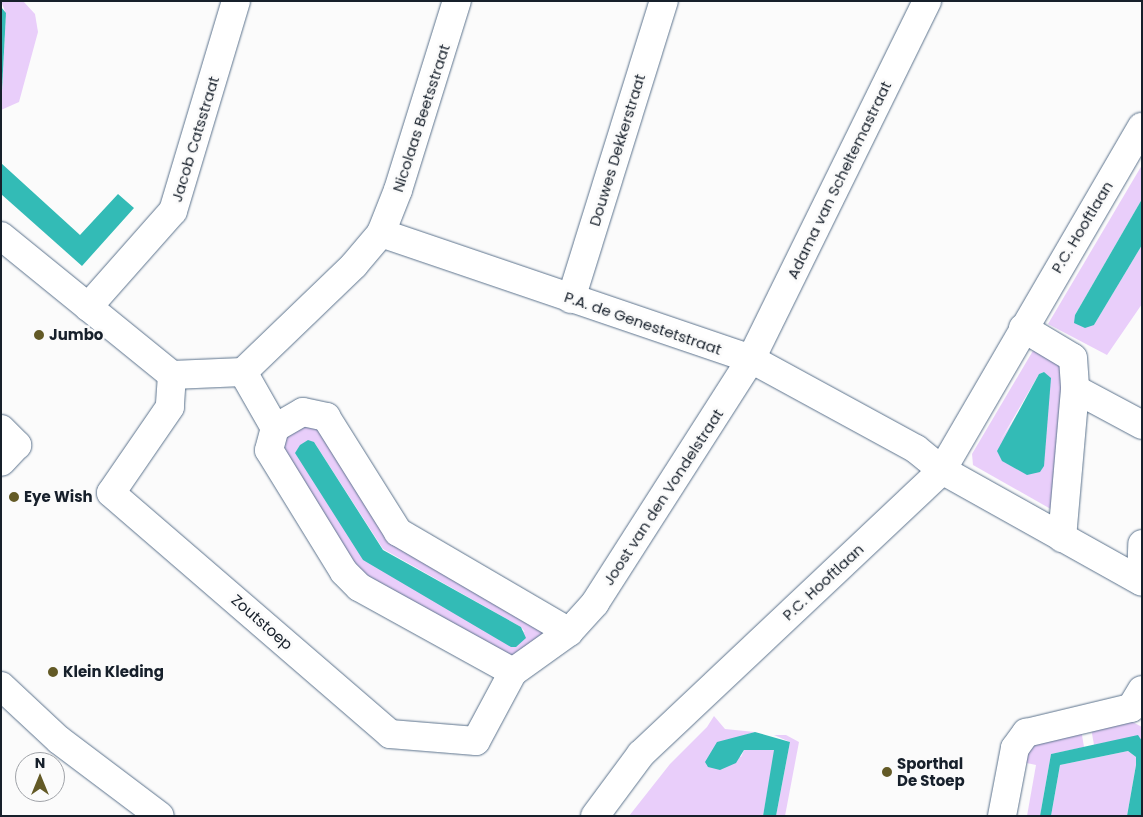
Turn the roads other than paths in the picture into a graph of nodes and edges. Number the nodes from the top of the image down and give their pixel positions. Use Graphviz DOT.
graph roads {
  1 [pos="236,1"];
  2 [pos="457,1"];
  3 [pos="664,1"];
  4 [pos="927,1"];
  5 [pos="1142,127"];
  6 [pos="381,233"];
  7 [pos="1,236"];
  8 [pos="571,299"];
  9 [pos="88,307"];
  10 [pos="1023,328"];
  11 [pos="752,359"];
  12 [pos="243,372"];
  13 [pos="172,375"];
  14 [pos="1075,388"];
  15 [pos="1142,425"];
  16 [pos="275,428"];
  17 [pos="1,429"];
  18 [pos="1,462"];
  19 [pos="942,470"];
  20 [pos="1062,538"];
  21 [pos="1142,544"];
  22 [pos="1141,581"];
  23 [pos="569,632"];
  24 [pos="513,672"];
  25 [pos="1,686"];
  26 [pos="1142,690"];
  27 [pos="160,816"];
  28 [pos="595,816"];
  29 [pos="1002,816"];
  1 -- 9 [label="street, Jacob Catsstraat"];
  2 -- 6 [label="street, Nicolaas Beetsstraat"];
  3 -- 8 [label="street, Douwes Dekkerstraat"];
  4 -- 11 [label="street, Adama van Scheltemastraat"];
  5 -- 10 [label="street, P.C. Hooftlaan"];
  6 -- 8 [label="street, P.A. de Genestetstraat"];
  6 -- 12 [label="street"];
  7 -- 9 [label="street"];
  8 -- 11 [label="street, P.A. de Genestetstraat"];
  9 -- 13 [label="street"];
  10 -- 14 [label="street"];
  10 -- 19 [label="street, P.C. Hooftlaan"];
  11 -- 19 [label="street, P.A. de Genestetstraat"];
  11 -- 23 [label="street, Joost van den Vondelstraat"];
  12 -- 13 [label="street"];
  12 -- 16 [label="street"];
  13 -- 24 [label="street, Zoutstoep"];
  14 -- 15 [label="street"];
  14 -- 20 [label="street"];
  16 -- 23 [label="street"];
  16 -- 24 [label="street"];
  17 -- 18 [label="street"];
  19 -- 20 [label="street, P.A. de Genestetstraat"];
  19 -- 28 [label="street, P.C. Hooftlaan"];
  20 -- 22 [label="street, P.A. de Genestetstraat"];
  21 -- 22 [label="street, P.A. de Genestetstraat"];
  23 -- 24 [label="street, Joost van den Vondelstraat"];
  25 -- 27 [label="street"];
  26 -- 29 [label="street"];
}
